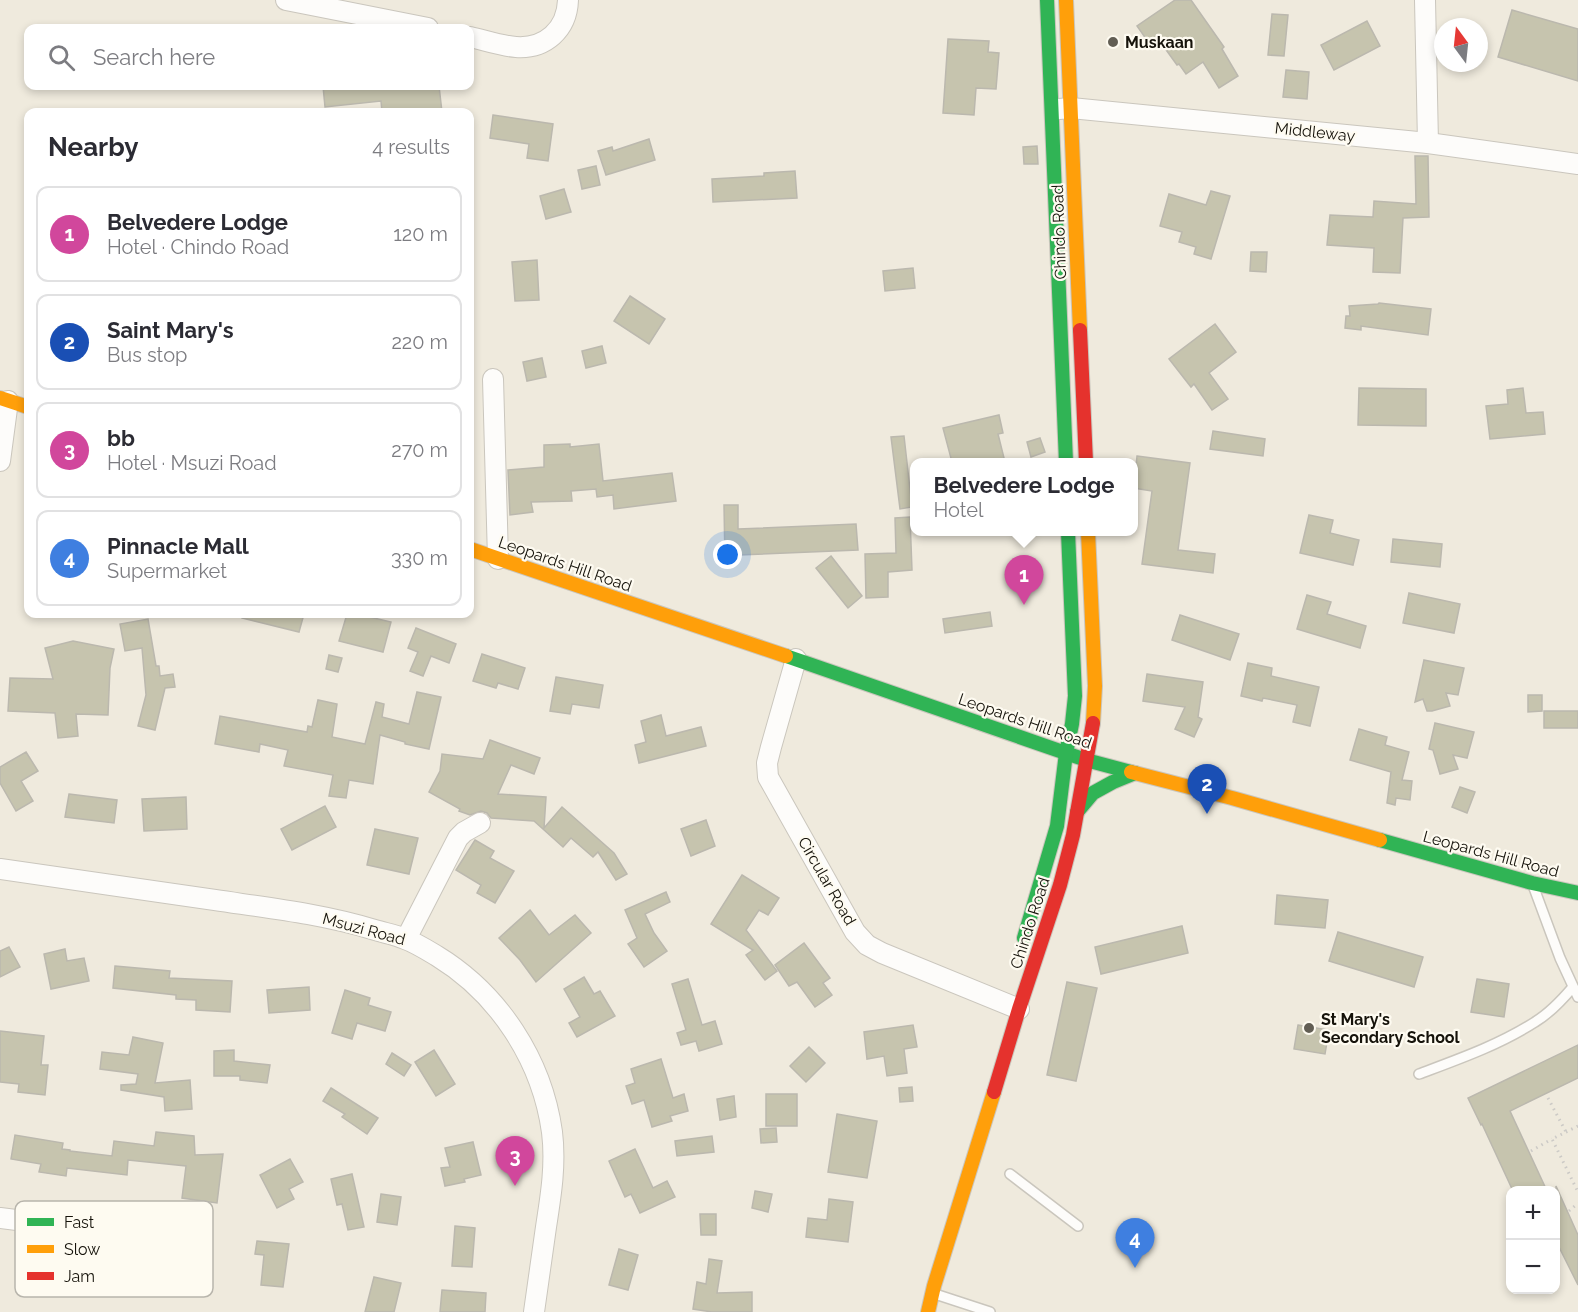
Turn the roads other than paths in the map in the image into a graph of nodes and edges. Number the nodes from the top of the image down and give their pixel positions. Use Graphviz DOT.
graph roads {
  1 [pos="286,0"];
  2 [pos="568,0"];
  3 [pos="1047,0"];
  4 [pos="1066,0"];
  5 [pos="1425,0"];
  6 [pos="408,24"];
  7 [pos="474,38"];
  8 [pos="1061,109"];
  9 [pos="1428,144"];
  10 [pos="1578,164"];
  11 [pos="493,379"];
  12 [pos="4,400"];
  13 [pos="24,406"];
  14 [pos="1066,458"];
  15 [pos="1086,458"];
  16 [pos="0,461"];
  17 [pos="1068,536"];
  18 [pos="1089,536"];
  19 [pos="474,550"];
  20 [pos="498,559"];
  21 [pos="796,659"];
  22 [pos="1075,696"];
  23 [pos="1062,717"];
  24 [pos="1094,717"];
  25 [pos="1043,731"];
  26 [pos="1019,737"];
  27 [pos="1066,753"];
  28 [pos="1086,760"];
  29 [pos="1136,773"];
  30 [pos="1060,800"];
  31 [pos="1077,812"];
  32 [pos="480,823"];
  33 [pos="0,869"];
  34 [pos="1532,883"];
  35 [pos="1578,893"];
  36 [pos="406,939"];
  37 [pos="1021,948"];
  38 [pos="1573,987"];
  39 [pos="1578,997"];
  40 [pos="1008,1005"];
  41 [pos="1419,1074"];
  42 [pos="1010,1174"];
  43 [pos="0,1218"];
  44 [pos="15,1220"];
  45 [pos="1078,1226"];
  46 [pos="933,1293"];
  47 [pos="534,1312"];
  48 [pos="928,1312"];
  49 [pos="990,1312"];
  1 -- 6 [label="street"];
  2 -- 7 [label="street"];
  3 -- 8 [label="main road, Chindo Road"];
  4 -- 8 [label="main road, Chindo Road"];
  5 -- 9 [label="street"];
  8 -- 9 [label="street, Middleway"];
  8 -- 14 [label="main road, Chindo Road"];
  8 -- 15 [label="main road, Chindo Road"];
  9 -- 10 [label="street, Middleway"];
  11 -- 20 [label="street"];
  12 -- 13 [label="main road"];
  12 -- 16 [label="street"];
  17 -- 22 [label="main road, Chindo Road"];
  18 -- 24 [label="main road, Chindo Road"];
  19 -- 20 [label="main road, Leopards Hill Road"];
  20 -- 21 [label="main road, Leopards Hill Road"];
  21 -- 26 [label="main road, Leopards Hill Road"];
  21 -- 40 [label="street, Circular Road"];
  22 -- 23 [label="main road"];
  22 -- 27 [label="main road, Chindo Road"];
  24 -- 28 [label="main road, Chindo Road"];
  24 -- 29 [label="main road"];
  25 -- 26 [label="main road"];
  26 -- 27 [label="main road, Leopards Hill Road"];
  26 -- 30 [label="main road"];
  27 -- 28 [label="main road, Leopards Hill Road"];
  27 -- 30 [label="main road, Chindo Road"];
  28 -- 29 [label="main road, Leopards Hill Road"];
  28 -- 31 [label="main road, Chindo Road"];
  29 -- 31 [label="main road"];
  29 -- 34 [label="main road, Leopards Hill Road"];
  30 -- 37 [label="main road, Chindo Road"];
  31 -- 40 [label="main road, Chindo Road"];
  32 -- 36 [label="street"];
  33 -- 36 [label="street, Msuzi Road"];
  34 -- 35 [label="main road, Leopards Hill Road"];
  34 -- 38 [label="lane"];
  36 -- 47 [label="street, Msuzi Road"];
  38 -- 39 [label="lane"];
  38 -- 41 [label="lane"];
  40 -- 46 [label="main road, Chindo Road"];
  42 -- 45 [label="lane"];
  43 -- 44 [label="street"];
  46 -- 48 [label="main road, Chindo Road"];
  46 -- 49 [label="lane"];
}
